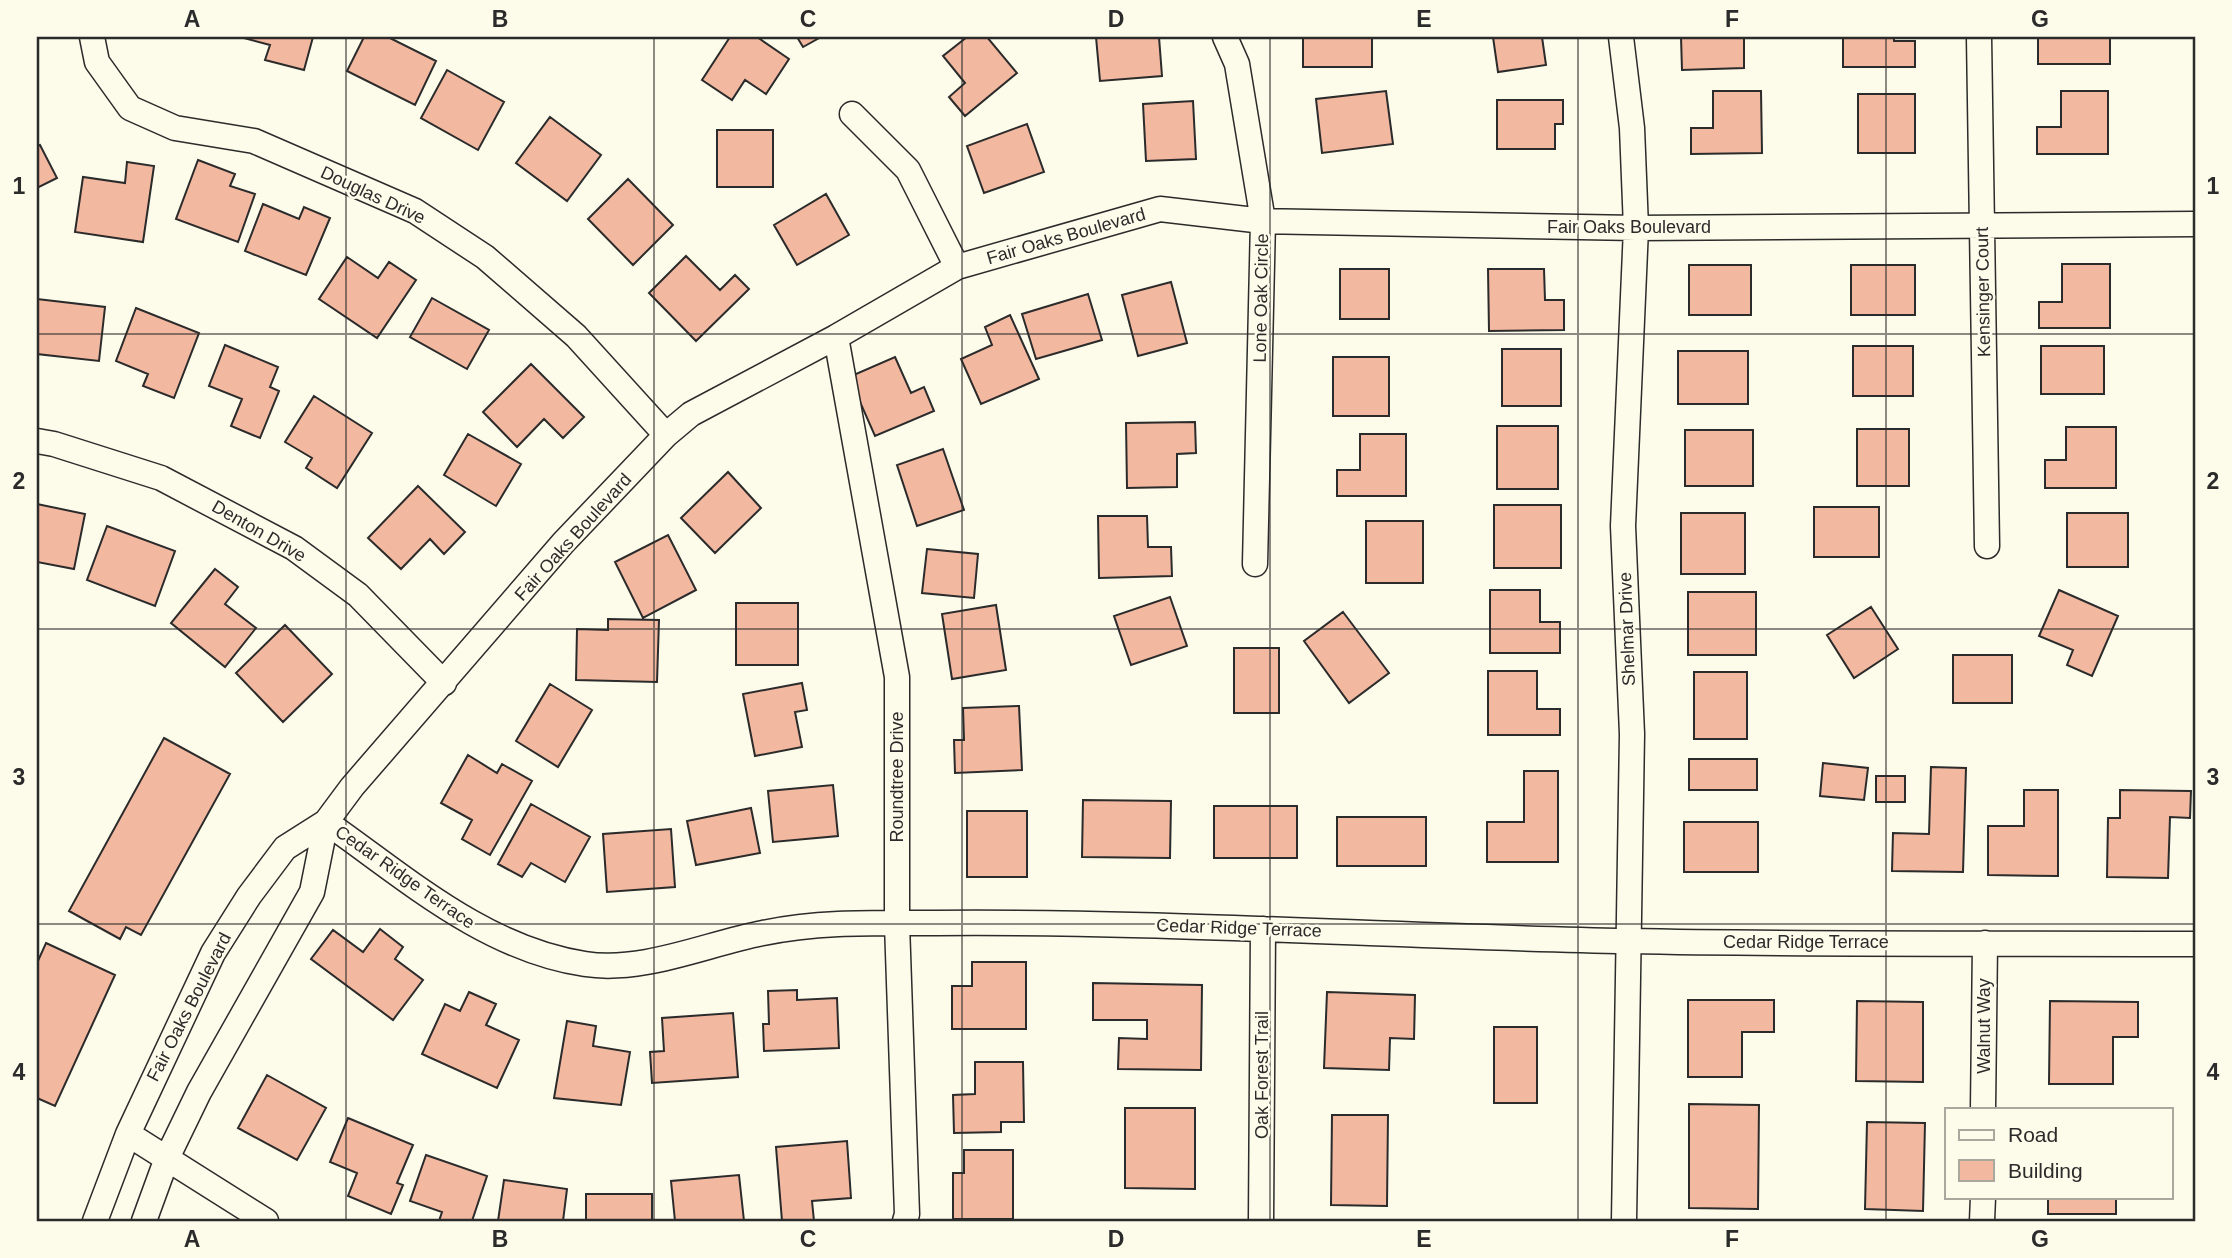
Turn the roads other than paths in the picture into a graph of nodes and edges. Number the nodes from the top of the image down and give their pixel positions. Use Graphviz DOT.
graph roads {
  1 [pos="93,37"];
  2 [pos="1225,37"];
  3 [pos="1621,37"];
  4 [pos="1979,37"];
  5 [pos="852,114"];
  6 [pos="1263,221"];
  7 [pos="1982,224"];
  8 [pos="2195,224"];
  9 [pos="1636,228"];
  10 [pos="957,267"];
  11 [pos="836,337"];
  12 [pos="666,435"];
  13 [pos="37,441"];
  14 [pos="1987,546"];
  15 [pos="1255,564"];
  16 [pos="444,683"];
  17 [pos="326,822"];
  18 [pos="897,923"];
  19 [pos="1263,929"];
  20 [pos="1628,941"];
  21 [pos="1985,943"];
  22 [pos="2195,944"];
  23 [pos="1983,1108"];
  24 [pos="128,1134"];
  25 [pos="167,1158"];
  26 [pos="1983,1198"];
  27 [pos="95,1221"];
  28 [pos="145,1221"];
  29 [pos="266,1221"];
  30 [pos="905,1221"];
  31 [pos="1261,1221"];
  32 [pos="1625,1221"];
  33 [pos="1982,1221"];
  1 -- 12 [label="street, Douglas Drive"];
  2 -- 6 [label="street, Lone Oak Circle"];
  3 -- 9 [label="street, Shelmar Drive"];
  4 -- 7 [label="street, Kensinger Court"];
  5 -- 10 [label="street"];
  6 -- 9 [label="street, Fair Oaks Boulevard"];
  6 -- 10 [label="street, Fair Oaks Boulevard"];
  6 -- 15 [label="street, Lone Oak Circle"];
  7 -- 8 [label="street, Fair Oaks Boulevard"];
  7 -- 9 [label="street, Fair Oaks Boulevard"];
  7 -- 14 [label="street, Kensinger Court"];
  9 -- 20 [label="street, Shelmar Drive"];
  10 -- 11 [label="street, Fair Oaks Boulevard"];
  11 -- 12 [label="street, Fair Oaks Boulevard"];
  11 -- 18 [label="street, Roundtree Drive"];
  12 -- 16 [label="street, Fair Oaks Boulevard"];
  13 -- 16 [label="street, Denton Drive"];
  16 -- 17 [label="street, Fair Oaks Boulevard"];
  17 -- 18 [label="street, Cedar Ridge Terrace"];
  17 -- 24 [label="street, Fair Oaks Boulevard"];
  17 -- 25 [label="street, Fair Oaks Boulevard"];
  18 -- 19 [label="street, Cedar Ridge Terrace"];
  18 -- 30 [label="street, Roundtree Drive"];
  19 -- 20 [label="street, Cedar Ridge Terrace"];
  19 -- 31 [label="street, Oak Forest Trail"];
  20 -- 21 [label="street, Cedar Ridge Terrace"];
  20 -- 32 [label="street, Shelmar Drive"];
  21 -- 22 [label="street, Cedar Ridge Terrace"];
  21 -- 23 [label="street, Walnut Way"];
  24 -- 25 [label="street"];
  24 -- 27 [label="street, Fair Oaks Boulevard"];
  25 -- 28 [label="street, Fair Oaks Boulevard"];
  25 -- 29 [label="street"];
  26 -- 33 [label="street"];
}
